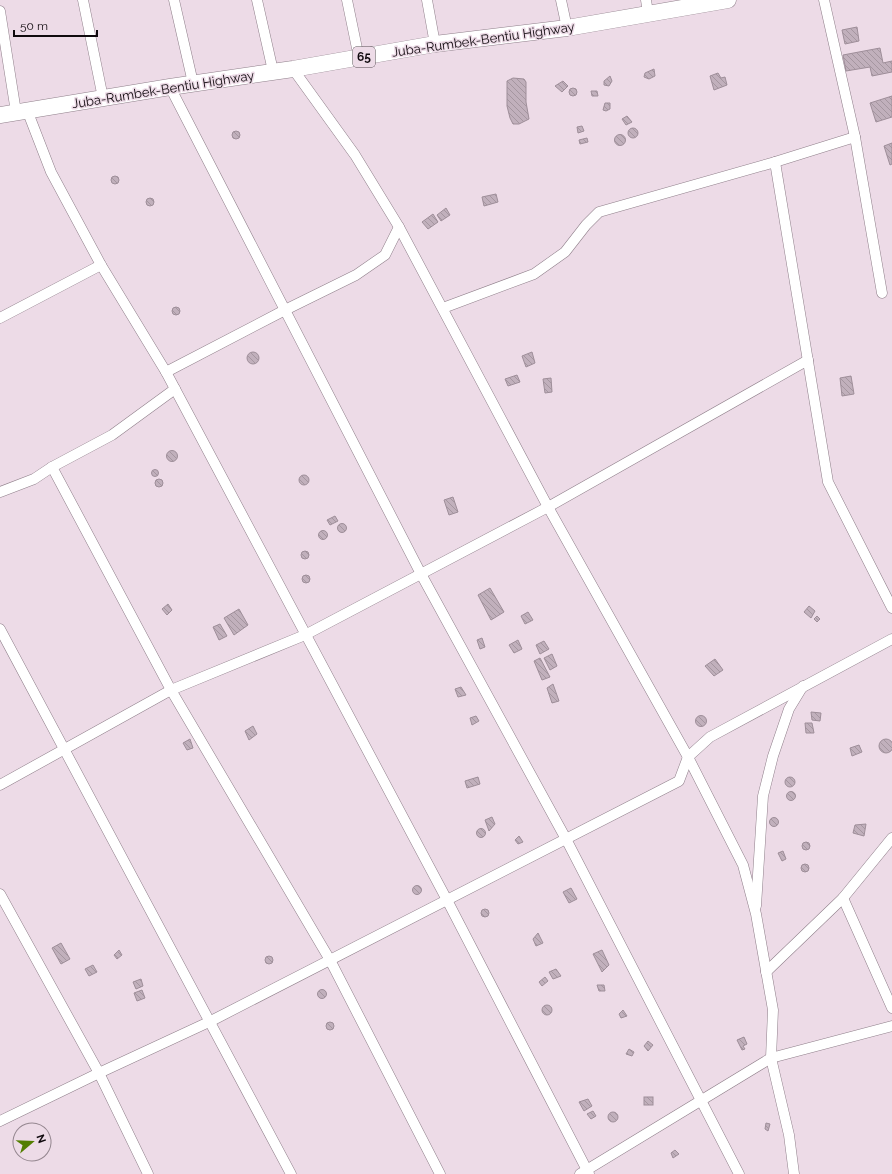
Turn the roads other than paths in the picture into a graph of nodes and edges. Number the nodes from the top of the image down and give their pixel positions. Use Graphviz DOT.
graph roads {
  1 [pos="83,0"];
  2 [pos="174,0"];
  3 [pos="257,0"];
  4 [pos="347,0"];
  5 [pos="427,0"];
  6 [pos="561,0"];
  7 [pos="728,0"];
  8 [pos="824,0"];
  9 [pos="647,6"];
  10 [pos="0,11"];
  11 [pos="567,28"];
  12 [pos="435,44"];
  13 [pos="359,58"];
  14 [pos="293,69"];
  15 [pos="273,72"];
  16 [pos="193,83"];
  17 [pos="170,87"];
  18 [pos="103,98"];
  19 [pos="21,111"];
  20 [pos="0,115"];
  21 [pos="855,137"];
  22 [pos="775,162"];
  23 [pos="399,227"];
  24 [pos="101,264"];
  25 [pos="882,293"];
  26 [pos="443,308"];
  27 [pos="285,310"];
  28 [pos="0,318"];
  29 [pos="808,360"];
  30 [pos="166,372"];
  31 [pos="175,389"];
  32 [pos="52,467"];
  33 [pos="0,492"];
  34 [pos="548,507"];
  35 [pos="421,574"];
  36 [pos="892,608"];
  37 [pos="0,629"];
  38 [pos="305,635"];
  39 [pos="890,644"];
  40 [pos="803,686"];
  41 [pos="171,690"];
  42 [pos="63,750"];
  43 [pos="688,757"];
  44 [pos="0,785"];
  45 [pos="892,838"];
  46 [pos="566,839"];
  47 [pos="0,894"];
  48 [pos="843,898"];
  49 [pos="447,900"];
  50 [pos="756,914"];
  51 [pos="330,960"];
  52 [pos="766,972"];
  53 [pos="892,1008"];
  54 [pos="211,1021"];
  55 [pos="892,1026"];
  56 [pos="771,1058"];
  57 [pos="99,1073"];
  58 [pos="702,1100"];
  59 [pos="0,1121"];
  60 [pos="585,1173"];
  61 [pos="148,1174"];
  62 [pos="291,1174"];
  63 [pos="440,1174"];
  64 [pos="739,1174"];
  65 [pos="794,1174"];
  1 -- 18 [label="street"];
  2 -- 16 [label="street"];
  3 -- 15 [label="street"];
  4 -- 13 [label="street"];
  5 -- 12 [label="street"];
  6 -- 11 [label="street"];
  7 -- 9 [label="main road, Juba-Rumbek-Bentiu Highway / 65"];
  8 -- 21 [label="street"];
  9 -- 11 [label="main road, Juba-Rumbek-Bentiu Highway / 65"];
  10 -- 19 [label="street"];
  11 -- 12 [label="main road, Juba-Rumbek-Bentiu Highway / 65"];
  12 -- 13 [label="main road, Juba-Rumbek-Bentiu Highway / 65"];
  13 -- 14 [label="main road, Juba-Rumbek-Bentiu Highway / 65"];
  14 -- 15 [label="main road, Juba-Rumbek-Bentiu Highway / 65"];
  14 -- 23 [label="street"];
  15 -- 16 [label="main road, Juba-Rumbek-Bentiu Highway / 65"];
  16 -- 17 [label="main road, Juba-Rumbek-Bentiu Highway / 65"];
  17 -- 18 [label="main road, Juba-Rumbek-Bentiu Highway / 65"];
  17 -- 27 [label="street"];
  18 -- 19 [label="main road, Juba-Rumbek-Bentiu Highway / 65"];
  19 -- 20 [label="main road, Juba-Rumbek-Bentiu Highway / 65"];
  19 -- 24 [label="street"];
  21 -- 22 [label="street"];
  21 -- 25 [label="street"];
  22 -- 26 [label="street"];
  22 -- 29 [label="street"];
  23 -- 26 [label="street"];
  23 -- 27 [label="street"];
  24 -- 28 [label="street"];
  24 -- 30 [label="street"];
  26 -- 34 [label="street"];
  27 -- 30 [label="street"];
  27 -- 35 [label="street"];
  29 -- 34 [label="street"];
  29 -- 36 [label="street"];
  30 -- 31 [label="street"];
  31 -- 32 [label="street"];
  31 -- 38 [label="street"];
  32 -- 33 [label="street"];
  32 -- 41 [label="street"];
  34 -- 35 [label="street"];
  34 -- 43 [label="street"];
  35 -- 38 [label="street"];
  35 -- 46 [label="street"];
  37 -- 42 [label="street"];
  38 -- 41 [label="street"];
  38 -- 49 [label="street"];
  39 -- 40 [label="street"];
  40 -- 43 [label="street"];
  40 -- 50 [label="street"];
  41 -- 42 [label="street"];
  41 -- 51 [label="street"];
  42 -- 44 [label="street"];
  42 -- 54 [label="street"];
  43 -- 46 [label="street"];
  43 -- 50 [label="street"];
  45 -- 48 [label="street"];
  46 -- 49 [label="street"];
  46 -- 58 [label="street"];
  47 -- 57 [label="street"];
  48 -- 52 [label="street"];
  48 -- 53 [label="street"];
  49 -- 51 [label="street"];
  49 -- 60 [label="street"];
  50 -- 52 [label="street"];
  51 -- 54 [label="street"];
  51 -- 63 [label="street"];
  52 -- 56 [label="street"];
  54 -- 57 [label="street"];
  54 -- 62 [label="street"];
  55 -- 56 [label="street"];
  56 -- 58 [label="street"];
  56 -- 65 [label="street"];
  57 -- 59 [label="street"];
  57 -- 61 [label="street"];
  58 -- 60 [label="street"];
  58 -- 64 [label="street"];
}
